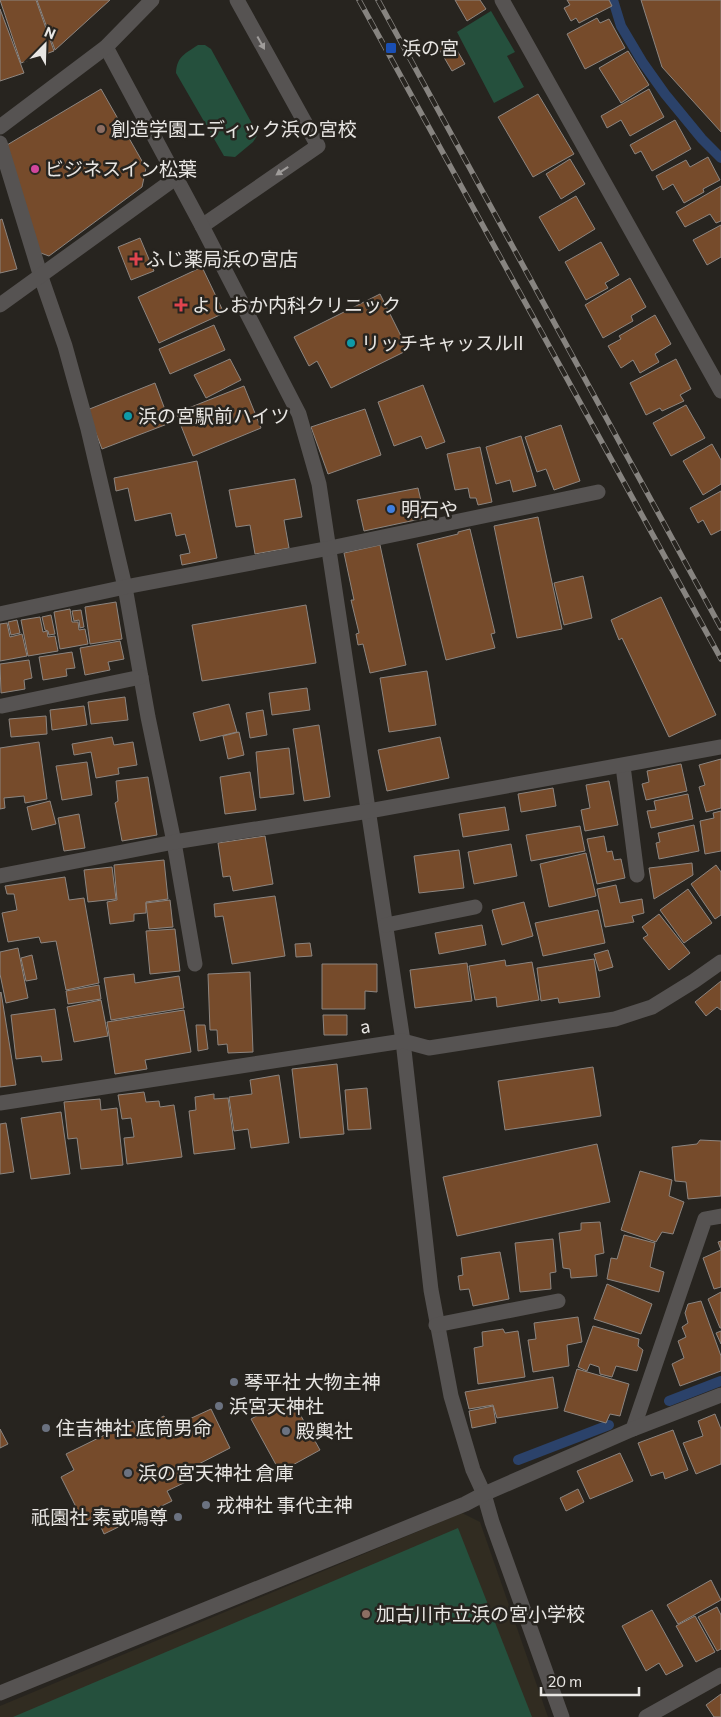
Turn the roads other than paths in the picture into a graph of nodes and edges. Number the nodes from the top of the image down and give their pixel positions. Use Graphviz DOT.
graph roads {
  1 [pos="152,0"];
  2 [pos="237,0"];
  3 [pos="502,0"];
  4 [pos="106,47"];
  5 [pos="0,127"];
  6 [pos="0,143"];
  7 [pos="177,177"];
  8 [pos="202,226"];
  9 [pos="41,276"];
  10 [pos="0,305"];
  11 [pos="721,391"];
  12 [pos="598,492"];
  13 [pos="330,548"];
  14 [pos="125,588"];
  15 [pos="0,614"];
  16 [pos="141,677"];
  17 [pos="2,706"];
  18 [pos="721,748"];
  19 [pos="622,766"];
  20 [pos="369,811"];
  21 [pos="174,842"];
  22 [pos="637,875"];
  23 [pos="0,876"];
  24 [pos="475,907"];
  25 [pos="386,925"];
  26 [pos="721,962"];
  27 [pos="195,964"];
  28 [pos="403,1041"];
  29 [pos="0,1103"];
  30 [pos="721,1216"];
  31 [pos="558,1301"];
  32 [pos="436,1325"];
  33 [pos="721,1395"];
  34 [pos="633,1430"];
  35 [pos="484,1494"];
  36 [pos="721,1675"];
  37 [pos="0,1693"];
  38 [pos="562,1717"];
  39 [pos="646,1717"];
  1 -- 4 [label="street"];
  2 -- 8 [label="street, one-way"];
  3 -- 11 [label="street"];
  4 -- 5 [label="street"];
  4 -- 7 [label="street"];
  6 -- 9 [label="street"];
  7 -- 8 [label="street"];
  7 -- 9 [label="street"];
  8 -- 13 [label="street"];
  9 -- 10 [label="street"];
  9 -- 14 [label="street"];
  12 -- 13 [label="street"];
  13 -- 14 [label="street"];
  13 -- 20 [label="street"];
  14 -- 15 [label="street"];
  14 -- 16 [label="street"];
  16 -- 17 [label="street"];
  16 -- 21 [label="street"];
  18 -- 19 [label="street"];
  19 -- 20 [label="street"];
  19 -- 22 [label="street"];
  20 -- 21 [label="street"];
  20 -- 25 [label="street"];
  21 -- 23 [label="street"];
  21 -- 27 [label="street"];
  24 -- 25 [label="street"];
  25 -- 28 [label="street"];
  26 -- 28 [label="street, a"];
  28 -- 29 [label="street, a"];
  28 -- 32 [label="street"];
  30 -- 34 [label="street"];
  31 -- 32 [label="street"];
  32 -- 35 [label="street"];
  33 -- 34 [label="street"];
  34 -- 35 [label="street"];
  35 -- 37 [label="street"];
  35 -- 38 [label="street"];
  36 -- 39 [label="street"];
}
